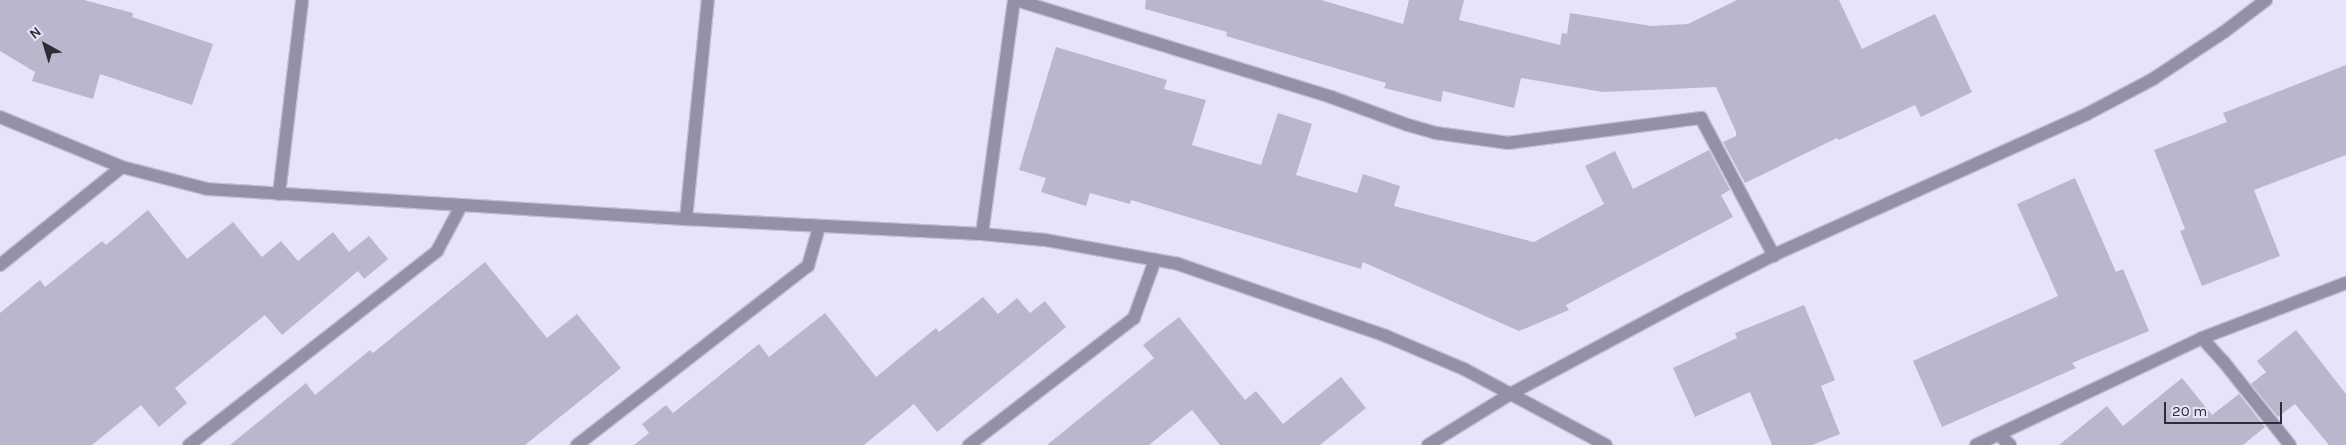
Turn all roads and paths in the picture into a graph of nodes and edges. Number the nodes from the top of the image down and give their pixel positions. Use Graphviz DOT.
graph roads {
  1 [pos="302,0"];
  2 [pos="708,0"];
  3 [pos="1015,0"];
  4 [pos="2266,0"];
  5 [pos="0,117"];
  6 [pos="122,167"];
  7 [pos="279,194"];
  8 [pos="461,206"];
  9 [pos="686,219"];
  10 [pos="820,227"];
  11 [pos="982,234"];
  12 [pos="1774,256"];
  13 [pos="1155,260"];
  14 [pos="0,265"];
  15 [pos="2346,283"];
  16 [pos="2202,338"];
  17 [pos="1512,393"];
  18 [pos="1999,434"];
  19 [pos="189,445"];
  20 [pos="576,445"];
  21 [pos="969,445"];
  22 [pos="1428,445"];
  23 [pos="1606,445"];
  24 [pos="1976,445"];
  25 [pos="2010,445"];
  26 [pos="2290,445"];
  1 -- 7 [label="street"];
  2 -- 9 [label="street"];
  3 -- 11 [label="street"];
  3 -- 12 [label="street"];
  4 -- 12 [label="street"];
  5 -- 6 [label="street"];
  6 -- 7 [label="street"];
  6 -- 14 [label="street"];
  7 -- 8 [label="street"];
  8 -- 9 [label="street"];
  8 -- 19 [label="street"];
  9 -- 10 [label="street"];
  10 -- 11 [label="street"];
  10 -- 20 [label="street"];
  11 -- 13 [label="street"];
  12 -- 17 [label="street"];
  13 -- 17 [label="street"];
  13 -- 21 [label="street"];
  15 -- 16 [label="street"];
  16 -- 18 [label="street"];
  16 -- 26 [label="street"];
  17 -- 22 [label="street"];
  17 -- 23 [label="street"];
  18 -- 24 [label="street"];
  18 -- 25 [label="street"];
}
